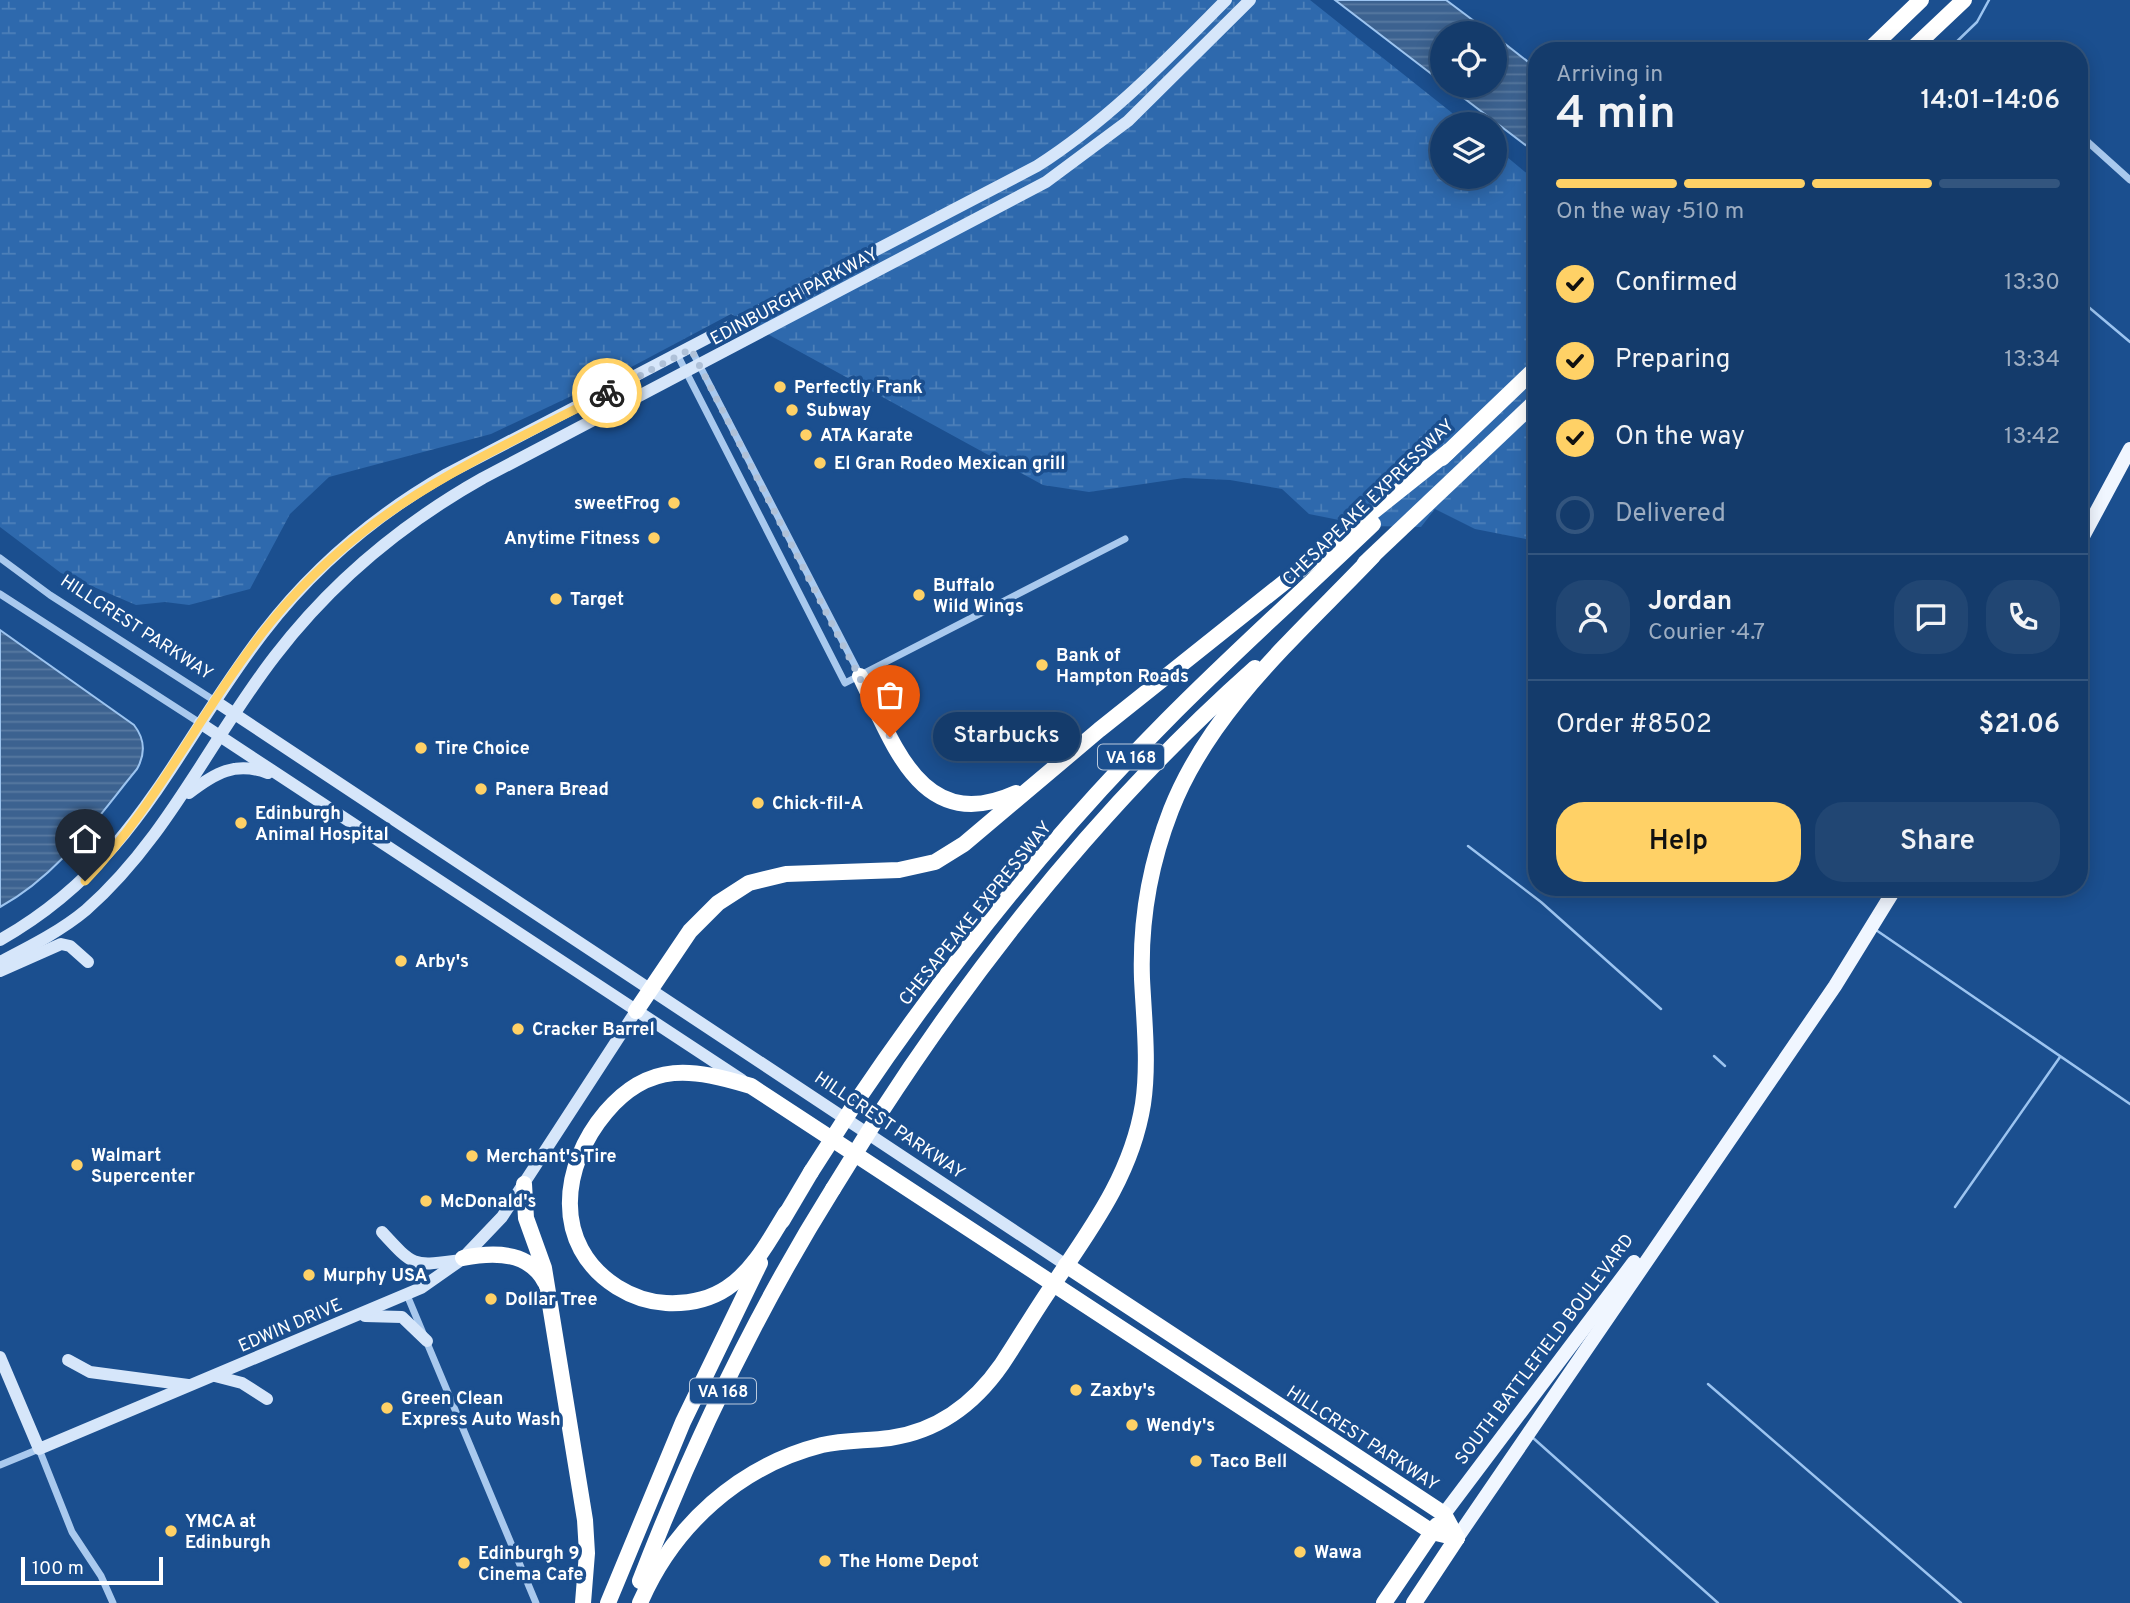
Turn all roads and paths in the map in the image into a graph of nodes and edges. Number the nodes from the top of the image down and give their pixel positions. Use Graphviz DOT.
graph roads {
  1 [pos="1226,0"];
  2 [pos="1250,0"];
  3 [pos="1921,0"];
  4 [pos="1964,0"];
  5 [pos="1877,42"];
  6 [pos="1920,42"];
  7 [pos="2088,142"];
  8 [pos="2130,180"];
  9 [pos="691,349"];
  10 [pos="678,356"];
  11 [pos="699,365"];
  12 [pos="685,372"];
  13 [pos="1528,376"];
  14 [pos="1528,409"];
  15 [pos="1449,450"];
  16 [pos="2129,454"];
  17 [pos="2088,528"];
  18 [pos="1125,539"];
  19 [pos="1373,556"];
  20 [pos="0,558"];
  21 [pos="0,594"];
  22 [pos="860,676"];
  23 [pos="215,701"];
  24 [pos="235,714"];
  25 [pos="200,723"];
  26 [pos="220,736"];
  27 [pos="1034,785"];
  28 [pos="295,786"];
  29 [pos="181,799"];
  30 [pos="85,881"];
  31 [pos="1890,896"];
  32 [pos="73,919"];
  33 [pos="0,940"];
  34 [pos="0,962"];
  35 [pos="88,962"];
  36 [pos="0,971"];
  37 [pos="650,989"];
  38 [pos="636,1011"];
  39 [pos="751,1086"];
  40 [pos="1717,1156"];
  41 [pos="524,1184"];
  42 [pos="786,1213"];
  43 [pos="382,1232"];
  44 [pos="462,1259"];
  45 [pos="1066,1265"];
  46 [pos="1053,1285"];
  47 [pos="548,1288"];
  48 [pos="407,1295"];
  49 [pos="357,1316"];
  50 [pos="427,1341"];
  51 [pos="0,1357"];
  52 [pos="68,1360"];
  53 [pos="215,1376"];
  54 [pos="191,1385"];
  55 [pos="267,1399"];
  56 [pos="39,1449"];
  57 [pos="0,1465"];
  58 [pos="1444,1514"];
  59 [pos="1432,1532"];
  60 [pos="1457,1538"];
  61 [pos="113,1603"];
  62 [pos="536,1603"];
  63 [pos="583,1603"];
  64 [pos="608,1603"];
  65 [pos="632,1603"];
  66 [pos="640,1603"];
  67 [pos="1384,1603"];
  68 [pos="1414,1603"];
  1 -- 9 [label="street, EDINBURGH PARKWAY"];
  2 -- 11 [label="street, EDINBURGH PARKWAY"];
  3 -- 5 [label="highway"];
  4 -- 6 [label="highway"];
  7 -- 8 [label="street"];
  9 -- 10 [label="street, EDINBURGH PARKWAY"];
  9 -- 11 [label="street"];
  10 -- 12 [label="street"];
  10 -- 23 [label="street, EDINBURGH PARKWAY"];
  11 -- 12 [label="street, EDINBURGH PARKWAY"];
  11 -- 22 [label="street"];
  12 -- 22 [label="street"];
  12 -- 24 [label="street, EDINBURGH PARKWAY"];
  13 -- 15 [label="highway, CHESAPEAKE EXPRESSWAY / VA 168"];
  14 -- 19 [label="highway, VA 168"];
  15 -- 27 [label="highway"];
  15 -- 42 [label="highway, CHESAPEAKE EXPRESSWAY / VA 168, bridge"];
  16 -- 17 [label="main road"];
  18 -- 22 [label="street"];
  19 -- 45 [label="highway"];
  19 -- 65 [label="highway, VA 168, bridge"];
  20 -- 23 [label="street, HILLCREST PARKWAY"];
  21 -- 25 [label="street"];
  22 -- 27 [label="highway"];
  23 -- 24 [label="street, HILLCREST PARKWAY"];
  23 -- 25 [label="street, EDINBURGH PARKWAY"];
  24 -- 26 [label="street, EDINBURGH PARKWAY"];
  24 -- 37 [label="street, HILLCREST PARKWAY"];
  25 -- 26 [label="street"];
  25 -- 30 [label="street, EDINBURGH PARKWAY"];
  26 -- 28 [label="street"];
  26 -- 29 [label="street, EDINBURGH PARKWAY"];
  27 -- 37 [label="highway"];
  28 -- 29 [label="street"];
  28 -- 38 [label="street"];
  29 -- 32 [label="street, EDINBURGH PARKWAY"];
  30 -- 32 [label="street"];
  30 -- 33 [label="street, EDINBURGH PARKWAY"];
  31 -- 40 [label="main road, SOUTH BATTLEFIELD BOULEVARD"];
  32 -- 34 [label="street, EDINBURGH PARKWAY"];
  35 -- 36 [label="street"];
  37 -- 38 [label="highway"];
  37 -- 45 [label="street, HILLCREST PARKWAY"];
  38 -- 39 [label="street"];
  38 -- 41 [label="street, EDWIN DRIVE"];
  39 -- 42 [label="highway"];
  39 -- 46 [label="highway"];
  40 -- 58 [label="main road, SOUTH BATTLEFIELD BOULEVARD"];
  40 -- 60 [label="main road, SOUTH BATTLEFIELD BOULEVARD"];
  41 -- 44 [label="street, EDWIN DRIVE"];
  41 -- 47 [label="highway"];
  42 -- 64 [label="highway, CHESAPEAKE EXPRESSWAY / VA 168"];
  43 -- 44 [label="street"];
  44 -- 47 [label="highway"];
  44 -- 48 [label="street, EDWIN DRIVE"];
  45 -- 46 [label="highway"];
  45 -- 58 [label="highway, HILLCREST PARKWAY"];
  46 -- 59 [label="highway"];
  46 -- 66 [label="highway"];
  47 -- 63 [label="highway"];
  48 -- 49 [label="street, EDWIN DRIVE"];
  48 -- 50 [label="street"];
  49 -- 50 [label="street"];
  49 -- 53 [label="street, EDWIN DRIVE"];
  50 -- 62 [label="street"];
  51 -- 56 [label="street"];
  52 -- 54 [label="street"];
  53 -- 54 [label="street, EDWIN DRIVE"];
  53 -- 55 [label="street"];
  54 -- 56 [label="street, EDWIN DRIVE"];
  56 -- 57 [label="street, EDWIN DRIVE"];
  56 -- 61 [label="street"];
  58 -- 59 [label="highway, SOUTH BATTLEFIELD BOULEVARD"];
  58 -- 60 [label="highway, HILLCREST PARKWAY"];
  59 -- 60 [label="highway"];
  59 -- 67 [label="highway, SOUTH BATTLEFIELD BOULEVARD"];
  60 -- 68 [label="highway, SOUTH BATTLEFIELD BOULEVARD"];
}
